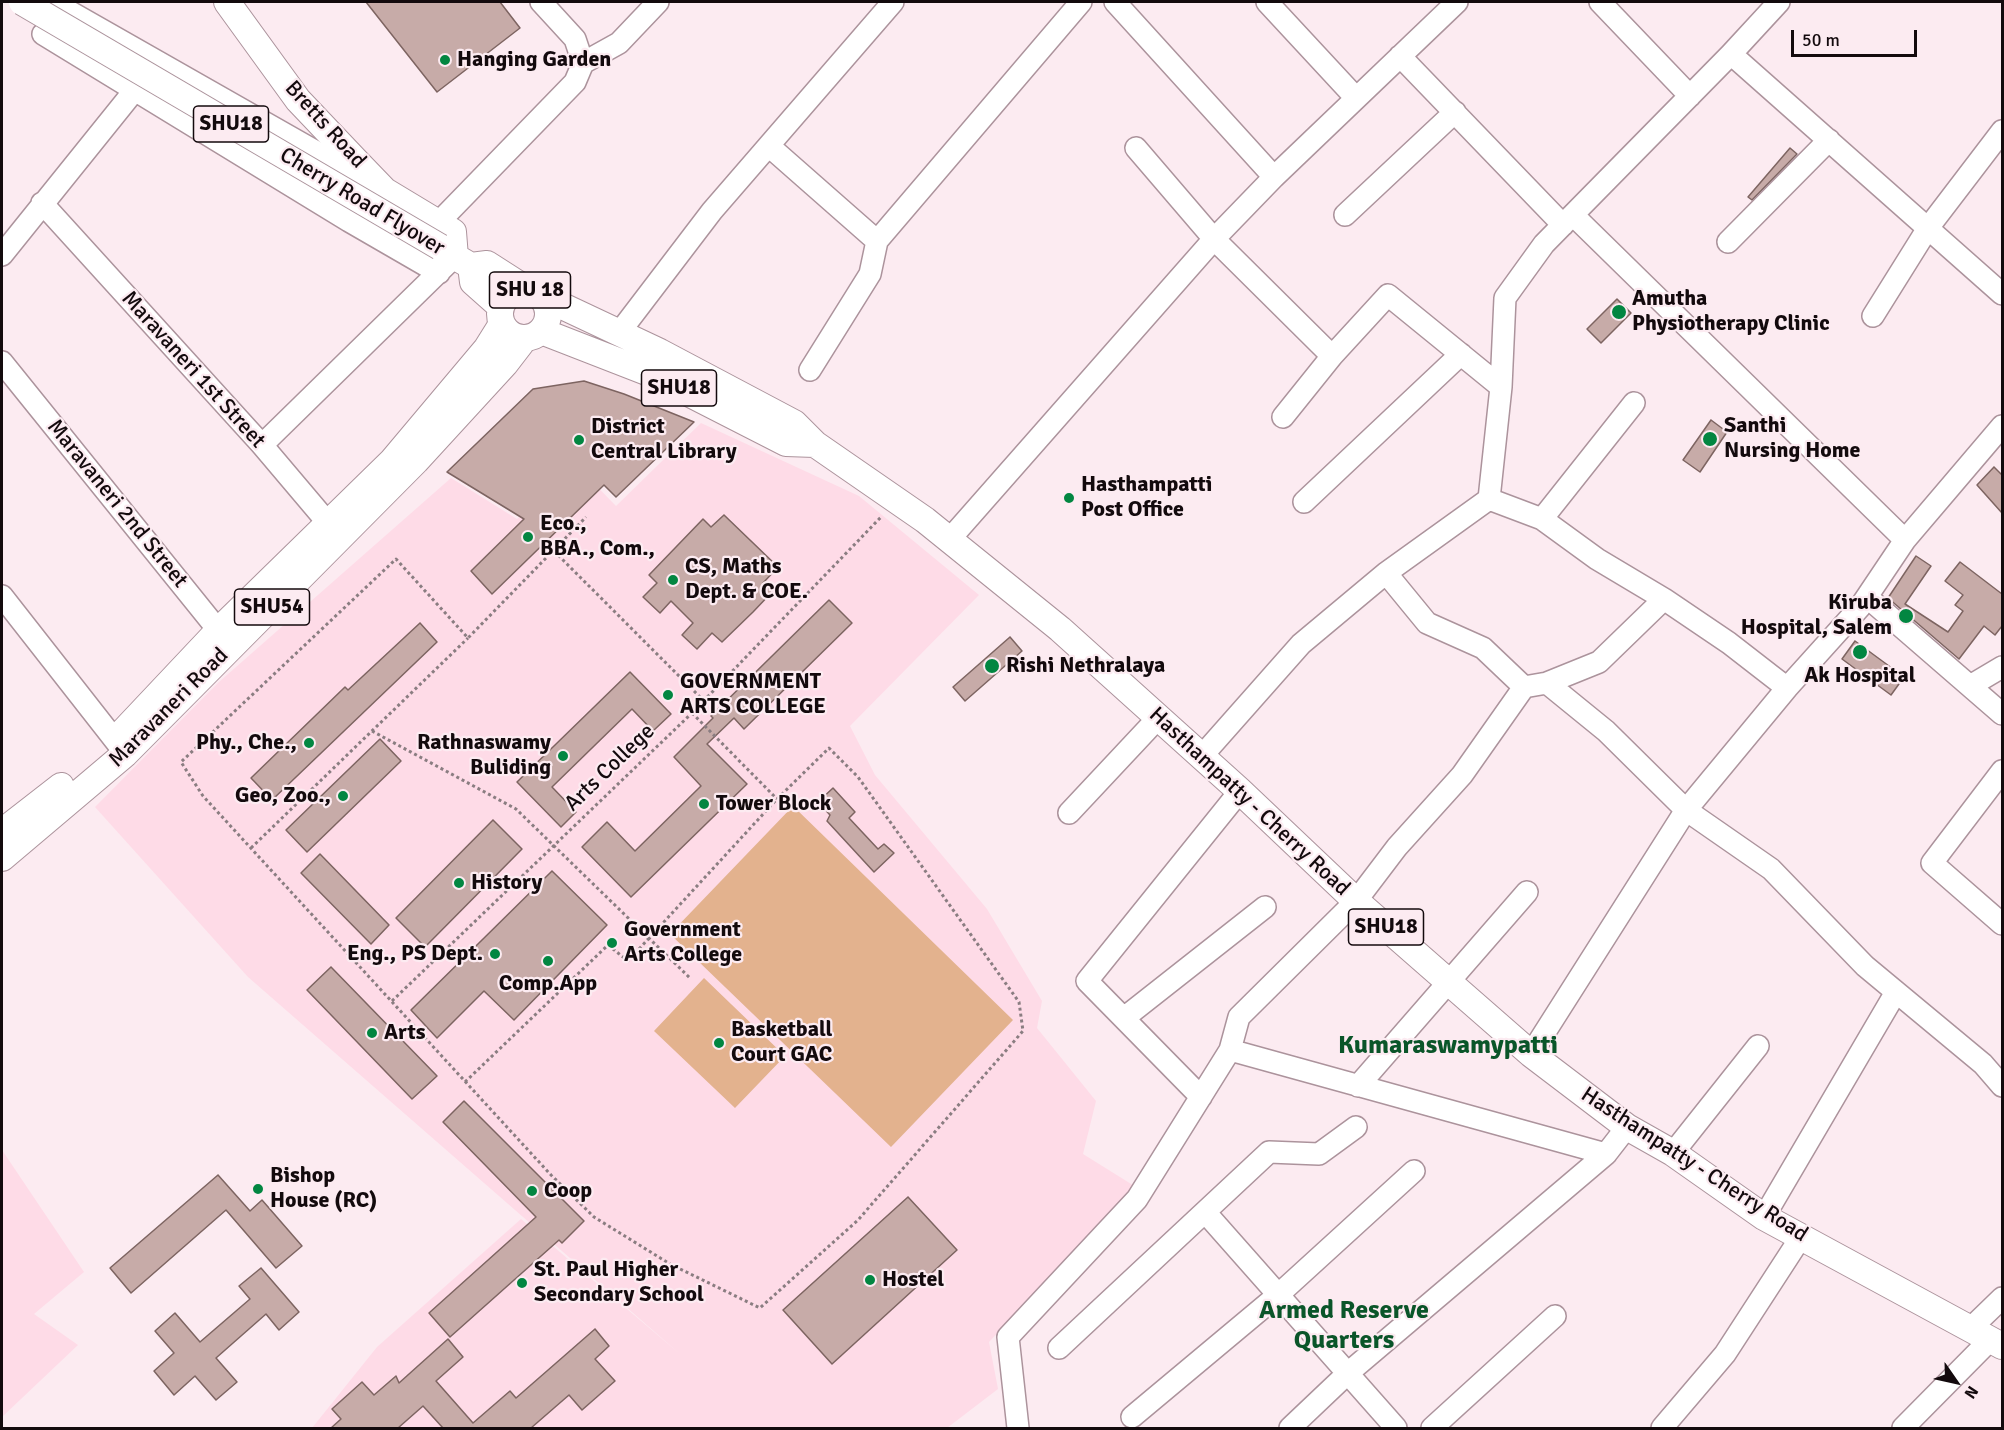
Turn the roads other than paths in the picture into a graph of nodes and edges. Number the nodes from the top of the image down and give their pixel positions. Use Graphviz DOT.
graph roads {
  1 [pos="22,2"];
  2 [pos="227,2"];
  3 [pos="541,2"];
  4 [pos="658,2"];
  5 [pos="893,2"];
  6 [pos="1081,2"];
  7 [pos="1115,2"];
  8 [pos="1267,2"];
  9 [pos="1457,2"];
  10 [pos="1600,2"];
  11 [pos="1779,2"];
  12 [pos="58,5"];
  13 [pos="43,34"];
  14 [pos="1731,54"];
  15 [pos="1400,56"];
  16 [pos="154,59"];
  17 [pos="583,63"];
  18 [pos="136,91"];
  19 [pos="1690,96"];
  20 [pos="1356,98"];
  21 [pos="1455,112"];
  22 [pos="2002,131"];
  23 [pos="1829,140"];
  24 [pos="769,146"];
  25 [pos="1137,148"];
  26 [pos="1274,177"];
  27 [pos="386,191"];
  28 [pos="42,203"];
  29 [pos="1345,215"];
  30 [pos="1568,220"];
  31 [pos="439,222"];
  32 [pos="1928,228"];
  33 [pos="1214,240"];
  34 [pos="876,241"];
  35 [pos="1728,242"];
  36 [pos="2,255"];
  37 [pos="451,261"];
  38 [pos="533,292"];
  39 [pos="2002,294"];
  40 [pos="501,315"];
  41 [pos="1873,316"];
  42 [pos="619,333"];
  43 [pos="533,334"];
  44 [pos="1461,354"];
  45 [pos="1332,356"];
  46 [pos="2,362"];
  47 [pos="810,370"];
  48 [pos="1501,387"];
  49 [pos="1634,403"];
  50 [pos="1283,417"];
  51 [pos="2002,426"];
  52 [pos="815,444"];
  53 [pos="262,445"];
  54 [pos="1489,499"];
  55 [pos="1304,502"];
  56 [pos="1542,519"];
  57 [pos="335,531"];
  58 [pos="949,540"];
  59 [pos="1905,540"];
  60 [pos="1386,573"];
  61 [pos="2,596"];
  62 [pos="1867,597"];
  63 [pos="1664,599"];
  64 [pos="225,638"];
  65 [pos="2002,667"];
  66 [pos="1547,683"];
  67 [pos="1970,686"];
  68 [pos="1524,687"];
  69 [pos="1787,688"];
  70 [pos="2002,714"];
  71 [pos="1158,718"];
  72 [pos="120,747"];
  73 [pos="1201,757"];
  74 [pos="2002,771"];
  75 [pos="1240,791"];
  76 [pos="1686,810"];
  77 [pos="1069,813"];
  78 [pos="2,832"];
  79 [pos="2,858"];
  80 [pos="1527,892"];
  81 [pos="1356,901"];
  82 [pos="1265,907"];
  83 [pos="2002,924"];
  84 [pos="1450,982"];
  85 [pos="1896,992"];
  86 [pos="1124,1018"];
  87 [pos="1758,1046"];
  88 [pos="1230,1050"];
  89 [pos="1531,1054"];
  90 [pos="1358,1086"];
  91 [pos="2002,1086"];
  92 [pos="1201,1097"];
  93 [pos="1356,1127"];
  94 [pos="1626,1127"];
  95 [pos="1673,1153"];
  96 [pos="1606,1154"];
  97 [pos="1414,1171"];
  98 [pos="1205,1212"];
  99 [pos="1764,1217"];
  100 [pos="1801,1237"];
  101 [pos="1278,1294"];
  102 [pos="2002,1298"];
  103 [pos="1555,1317"];
  104 [pos="1987,1338"];
  105 [pos="1059,1348"];
  106 [pos="1348,1373"];
  107 [pos="1132,1417"];
  108 [pos="1917,1424"];
  109 [pos="1018,1428"];
  110 [pos="1290,1428"];
  111 [pos="1396,1428"];
  112 [pos="1432,1428"];
  113 [pos="1662,1428"];
  1 -- 37 [label="main road, Cherry Road Flyover / SHU18, bridge"];
  2 -- 27 [label="main road, Bretts Road"];
  3 -- 17 [label="street"];
  4 -- 17 [label="street"];
  5 -- 24 [label="street"];
  6 -- 34 [label="street"];
  7 -- 26 [label="street"];
  8 -- 20 [label="street"];
  9 -- 15 [label="street"];
  10 -- 19 [label="street"];
  11 -- 14 [label="street"];
  12 -- 16 [label="street"];
  13 -- 18 [label="street"];
  14 -- 19 [label="street"];
  14 -- 23 [label="street"];
  15 -- 20 [label="street"];
  15 -- 21 [label="street"];
  16 -- 18 [label="street"];
  16 -- 27 [label="street"];
  17 -- 31 [label="street"];
  18 -- 28 [label="street"];
  18 -- 37 [label="street"];
  19 -- 30 [label="street"];
  20 -- 26 [label="street"];
  21 -- 29 [label="street"];
  21 -- 30 [label="street"];
  22 -- 32 [label="street"];
  23 -- 32 [label="street"];
  23 -- 35 [label="street"];
  24 -- 34 [label="street"];
  24 -- 42 [label="street"];
  25 -- 33 [label="street"];
  26 -- 33 [label="street"];
  27 -- 31 [label="main road, Bretts Road"];
  28 -- 36 [label="street"];
  28 -- 53 [label="street, Maravaneri 1st Street"];
  30 -- 48 [label="street"];
  30 -- 59 [label="street"];
  31 -- 37 [label="main road, Bretts Road"];
  32 -- 39 [label="street"];
  32 -- 41 [label="street"];
  33 -- 45 [label="street"];
  33 -- 58 [label="street"];
  34 -- 47 [label="street"];
  37 -- 38 [label="main road, Hasthampatty - Cherry Road"];
  37 -- 40 [label="main road"];
  37 -- 53 [label="street"];
  38 -- 40 [label="main road, SHU 18"];
  38 -- 42 [label="main road, Hasthampatty - Cherry Road"];
  38 -- 43 [label="main road, SHU 18"];
  40 -- 43 [label="main road, SHU 18"];
  40 -- 57 [label="main road, Maravaneri Road / SHU54"];
  42 -- 52 [label="main road, Hasthampatty - Cherry Road"];
  43 -- 52 [label="main road, SHU18"];
  43 -- 57 [label="main road, Maravaneri Road / SHU54"];
  44 -- 45 [label="street"];
  44 -- 48 [label="street"];
  44 -- 55 [label="street"];
  45 -- 50 [label="street"];
  46 -- 64 [label="street, Maravaneri 2nd Street"];
  48 -- 54 [label="street"];
  49 -- 56 [label="street"];
  51 -- 59 [label="street"];
  52 -- 58 [label="main road, Hasthampatty - Cherry Road / SHU18"];
  53 -- 57 [label="street, Maravaneri 1st Street"];
  54 -- 56 [label="street"];
  54 -- 60 [label="street"];
  56 -- 63 [label="street"];
  57 -- 64 [label="main road, Maravaneri Road / SHU54"];
  58 -- 71 [label="main road, Hasthampatty - Cherry Road / SHU18"];
  59 -- 62 [label="street"];
  60 -- 68 [label="street"];
  60 -- 73 [label="street"];
  61 -- 72 [label="street"];
  62 -- 67 [label="street"];
  62 -- 69 [label="street"];
  63 -- 66 [label="street"];
  63 -- 69 [label="street"];
  64 -- 72 [label="main road, Maravaneri Road / SHU54"];
  65 -- 67 [label="street"];
  66 -- 68 [label="street"];
  66 -- 76 [label="street"];
  67 -- 70 [label="street"];
  68 -- 81 [label="street"];
  69 -- 76 [label="street"];
  71 -- 73 [label="main road, Hasthampatty - Cherry Road / SHU18"];
  71 -- 77 [label="street"];
  72 -- 78 [label="main road, Maravaneri Road / SHU54"];
  72 -- 79 [label="main road, Maravaneri Road / SHU54"];
  73 -- 75 [label="main road, Hasthampatty - Cherry Road / SHU18"];
  74 -- 83 [label="street"];
  75 -- 81 [label="main road, Hasthampatty - Cherry Road / SHU18"];
  75 -- 86 [label="street"];
  76 -- 85 [label="street"];
  76 -- 89 [label="street"];
  80 -- 84 [label="street"];
  81 -- 84 [label="main road, Hasthampatty - Cherry Road / SHU18"];
  81 -- 88 [label="street"];
  82 -- 86 [label="street"];
  84 -- 89 [label="main road, Hasthampatty - Cherry Road / SHU18"];
  84 -- 90 [label="street"];
  85 -- 91 [label="street"];
  85 -- 99 [label="street"];
  86 -- 92 [label="street"];
  87 -- 95 [label="street"];
  88 -- 90 [label="street"];
  88 -- 92 [label="street"];
  89 -- 94 [label="main road, Hasthampatty - Cherry Road / SHU18"];
  90 -- 96 [label="street"];
  92 -- 109 [label="street"];
  93 -- 98 [label="street"];
  94 -- 95 [label="main road, Hasthampatty - Cherry Road / SHU18"];
  94 -- 96 [label="street"];
  95 -- 99 [label="main road, Hasthampatty - Cherry Road / SHU18"];
  96 -- 106 [label="street"];
  97 -- 101 [label="street"];
  98 -- 101 [label="street"];
  98 -- 105 [label="street"];
  99 -- 100 [label="main road, Hasthampatty - Cherry Road / SHU18"];
  100 -- 104 [label="main road, Hasthampatty - Cherry Road / SHU18"];
  100 -- 113 [label="street"];
  101 -- 106 [label="street"];
  101 -- 107 [label="street"];
  102 -- 104 [label="street"];
  103 -- 112 [label="street"];
  104 -- 108 [label="street"];
  106 -- 110 [label="street"];
  106 -- 111 [label="street"];
}
